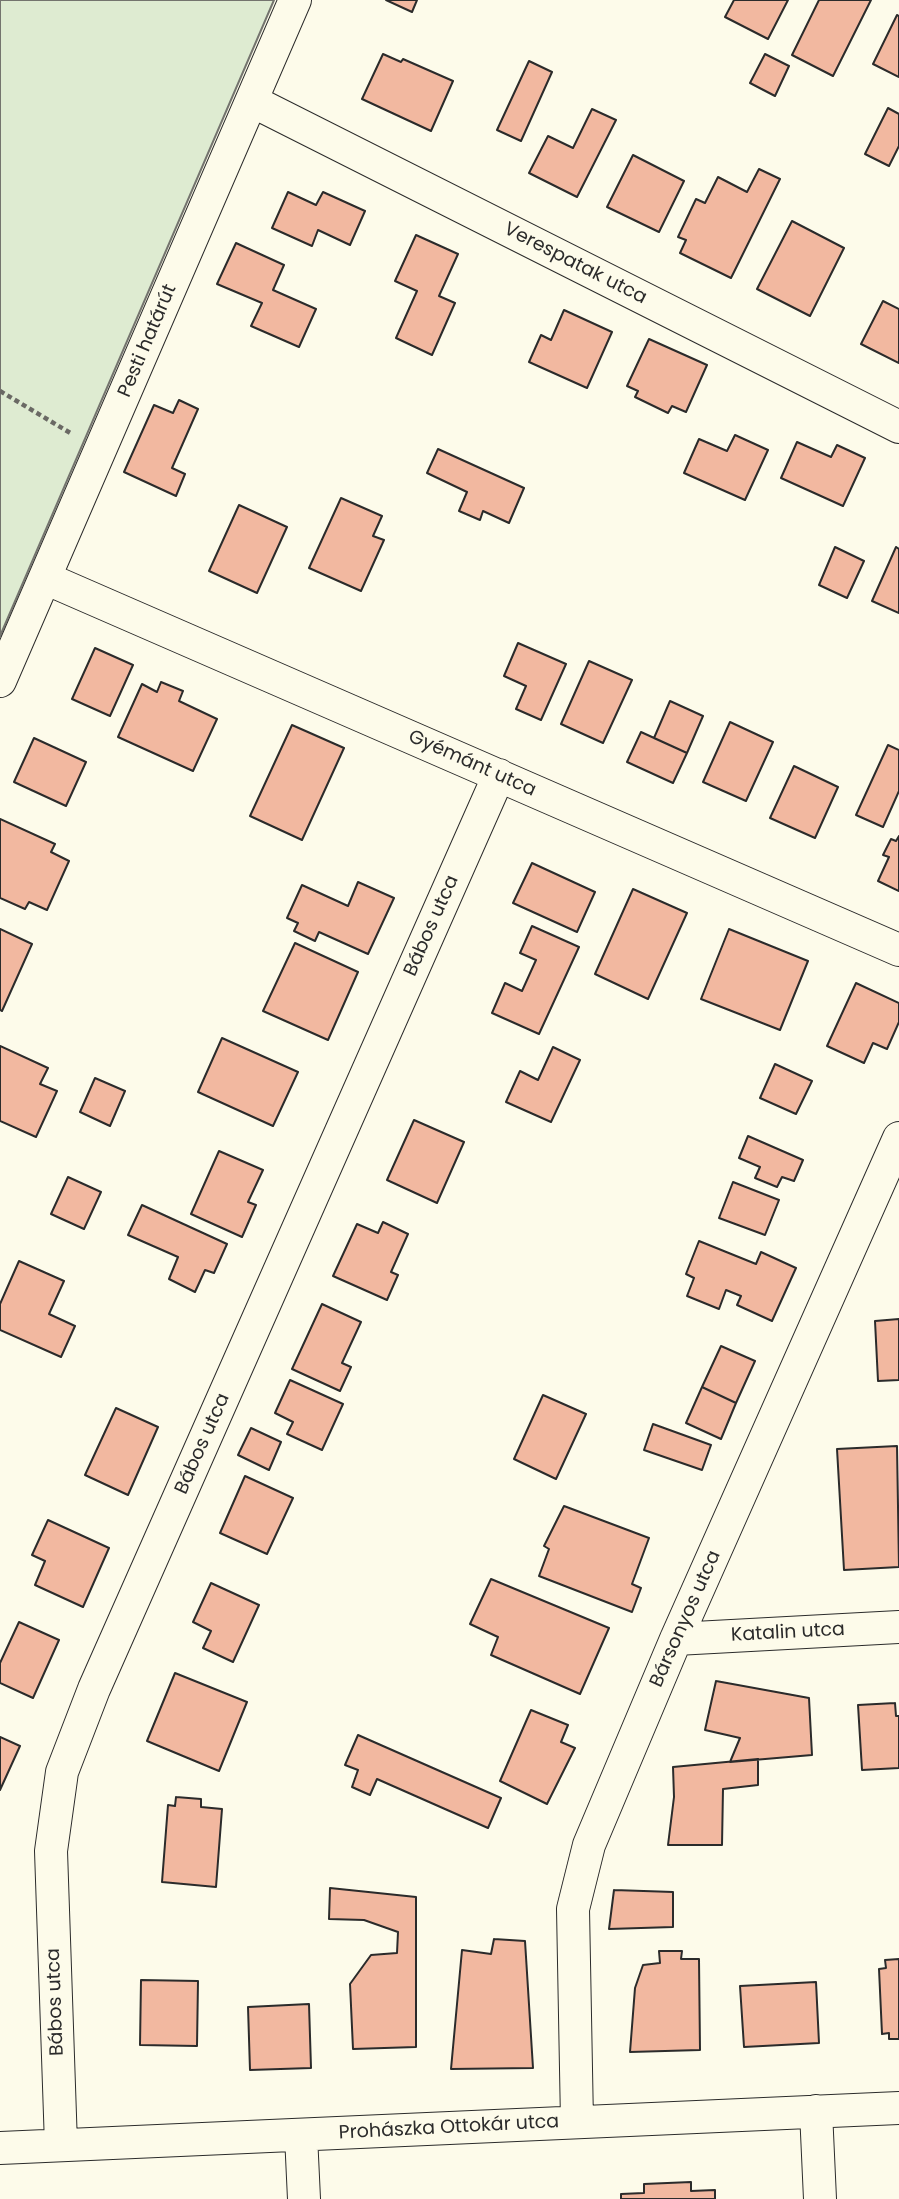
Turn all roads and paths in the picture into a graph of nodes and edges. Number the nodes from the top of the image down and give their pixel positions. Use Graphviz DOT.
graph roads {
  1 [pos="295,0"];
  2 [pos="252,101"];
  3 [pos="0,391"];
  4 [pos="899,427"];
  5 [pos="100,450"];
  6 [pos="45,578"];
  7 [pos="0,681"];
  8 [pos="499,775"];
  9 [pos="899,950"];
  10 [pos="899,1138"];
  11 [pos="899,1627"];
  12 [pos="676,1639"];
  13 [pos="899,2108"];
  14 [pos="816,2111"];
  15 [pos="577,2122"];
  16 [pos="300,2135"];
  17 [pos="61,2146"];
  18 [pos="0,2148"];
  19 [pos="304,2199"];
  20 [pos="820,2199"];
  1 -- 2 [label="street, Pesti határút"];
  2 -- 4 [label="street, Verespatak utca"];
  2 -- 5 [label="street, Pesti határút"];
  3 -- 5 [label="path"];
  5 -- 6 [label="street, Pesti határút"];
  6 -- 7 [label="street, Pesti határút"];
  6 -- 8 [label="street, Gyémánt utca"];
  8 -- 9 [label="street, Gyémánt utca"];
  8 -- 17 [label="street, Bábos utca"];
  10 -- 12 [label="street, Bársonyos utca"];
  11 -- 12 [label="street, Katalin utca"];
  12 -- 15 [label="street, Bársonyos utca"];
  13 -- 14 [label="street, Prohászka Ottokár utca"];
  14 -- 15 [label="street, Prohászka Ottokár utca"];
  14 -- 20 [label="street"];
  15 -- 16 [label="street, Prohászka Ottokár utca"];
  16 -- 17 [label="street, Prohászka Ottokár utca"];
  16 -- 19 [label="street"];
  17 -- 18 [label="street, Prohászka Ottokár utca"];
}
